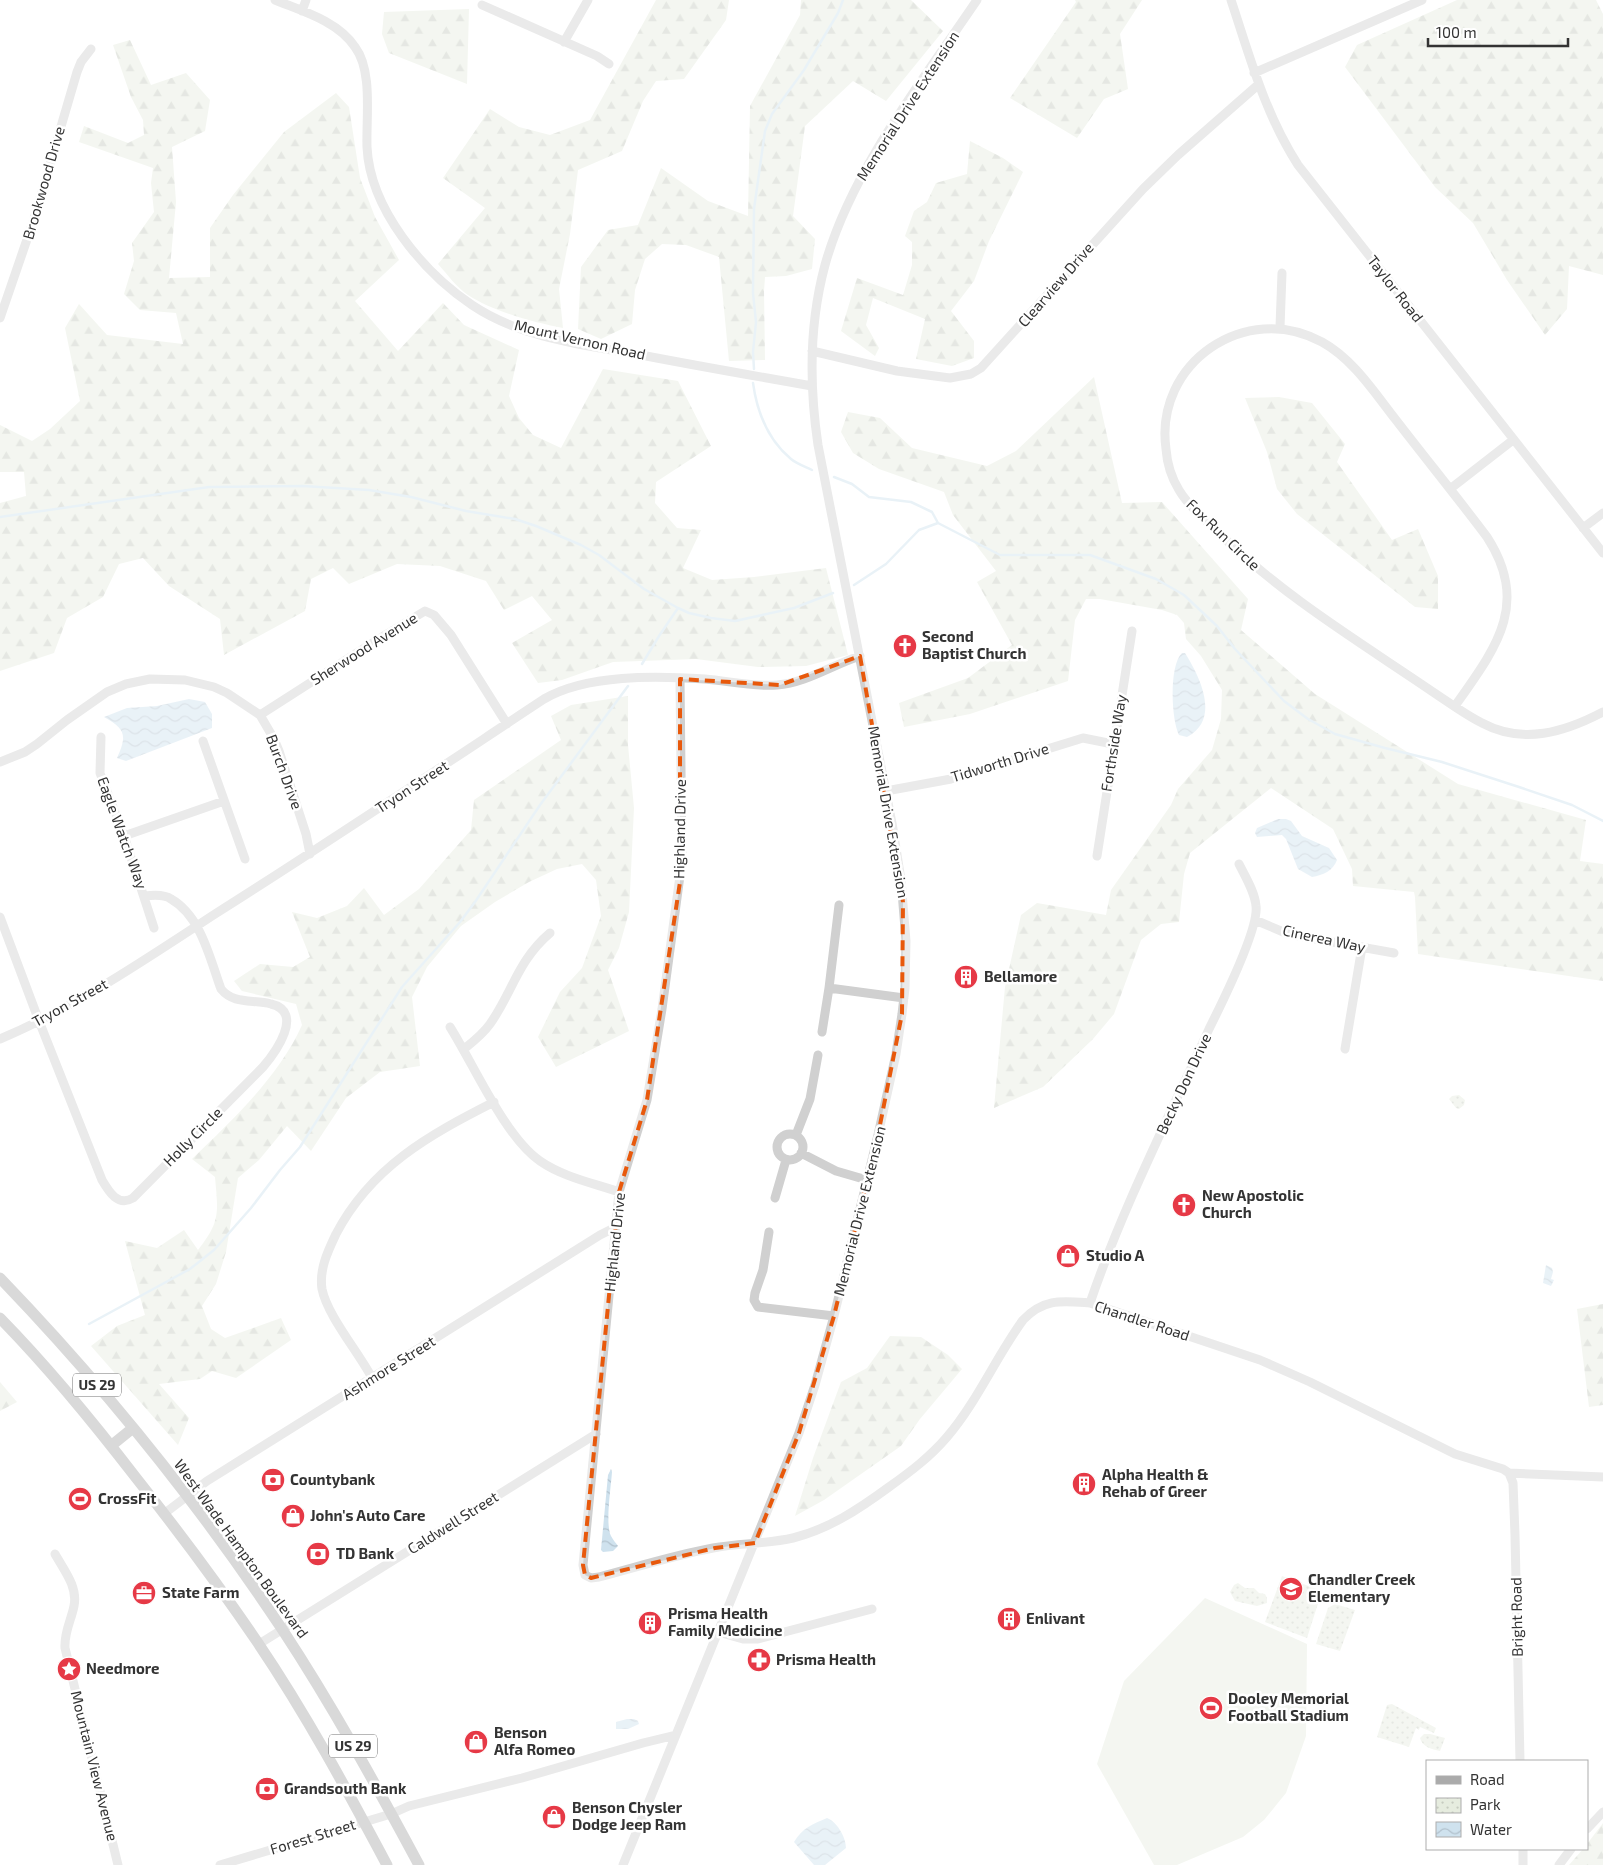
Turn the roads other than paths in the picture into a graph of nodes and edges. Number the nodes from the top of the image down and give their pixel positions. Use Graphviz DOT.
graph roads {
  1 [pos="275,0"];
  2 [pos="306,0"];
  3 [pos="588,0"];
  4 [pos="976,0"];
  5 [pos="1231,0"];
  6 [pos="1422,0"];
  7 [pos="482,5"];
  8 [pos="302,11"];
  9 [pos="564,42"];
  10 [pos="91,49"];
  11 [pos="609,64"];
  12 [pos="1254,73"];
  13 [pos="1258,84"];
  14 [pos="1282,273"];
  15 [pos="0,318"];
  16 [pos="1280,327"];
  17 [pos="812,351"];
  18 [pos="812,386"];
  19 [pos="1513,440"];
  20 [pos="1450,489"];
  21 [pos="1603,513"];
  22 [pos="1583,528"];
  23 [pos="1603,553"];
  24 [pos="1132,631"];
  25 [pos="860,656"];
  26 [pos="680,679"];
  27 [pos="1455,706"];
  28 [pos="1603,712"];
  29 [pos="260,715"];
  30 [pos="507,724"];
  31 [pos="100,737"];
  32 [pos="203,741"];
  33 [pos="1113,744"];
  34 [pos="0,762"];
  35 [pos="886,791"];
  36 [pos="224,801"];
  37 [pos="124,836"];
  38 [pos="310,854"];
  39 [pos="1097,856"];
  40 [pos="245,859"];
  41 [pos="1239,864"];
  42 [pos="145,896"];
  43 [pos="839,905"];
  44 [pos="0,917"];
  45 [pos="1255,920"];
  46 [pos="196,927"];
  47 [pos="154,928"];
  48 [pos="550,933"];
  49 [pos="1362,947"];
  50 [pos="1394,953"];
  51 [pos="829,988"];
  52 [pos="904,998"];
  53 [pos="39,1022"];
  54 [pos="450,1027"];
  55 [pos="822,1032"];
  56 [pos="0,1039"];
  57 [pos="464,1049"];
  58 [pos="1345,1049"];
  59 [pos="818,1055"];
  60 [pos="494,1102"];
  61 [pos="796,1135"];
  62 [pos="802,1153"];
  63 [pos="786,1160"];
  64 [pos="867,1180"];
  65 [pos="619,1192"];
  66 [pos="775,1198"];
  67 [pos="616,1227"];
  68 [pos="769,1232"];
  69 [pos="0,1278"];
  70 [pos="1090,1303"];
  71 [pos="834,1316"];
  72 [pos="0,1318"];
  73 [pos="372,1378"];
  74 [pos="133,1428"];
  75 [pos="596,1434"];
  76 [pos="112,1445"];
  77 [pos="1508,1473"];
  78 [pos="1603,1477"];
  79 [pos="186,1496"];
  80 [pos="165,1513"];
  81 [pos="755,1543"];
  82 [pos="55,1554"];
  83 [pos="872,1609"];
  84 [pos="282,1630"];
  85 [pos="718,1632"];
  86 [pos="259,1644"];
  87 [pos="676,1735"];
  88 [pos="1520,1760"];
  89 [pos="1603,1812"];
  90 [pos="391,1814"];
  91 [pos="364,1822"];
  92 [pos="1588,1828"];
  93 [pos="1523,1850"];
  94 [pos="1569,1850"];
  95 [pos="118,1865"];
  96 [pos="220,1865"];
  97 [pos="387,1865"];
  98 [pos="418,1865"];
  99 [pos="623,1865"];
  100 [pos="1523,1865"];
  101 [pos="1559,1865"];
  1 -- 8 [label="street, Mount Vernon Road"];
  2 -- 8 [label="street"];
  3 -- 9 [label="street"];
  4 -- 17 [label="street, Memorial Drive Extension"];
  5 -- 12 [label="street, Taylor Road"];
  6 -- 12 [label="street"];
  7 -- 9 [label="street"];
  8 -- 18 [label="street, Mount Vernon Road"];
  9 -- 11 [label="street"];
  10 -- 15 [label="street, Brookwood Drive"];
  12 -- 13 [label="street, Taylor Road"];
  13 -- 17 [label="street, Clearview Drive"];
  13 -- 19 [label="street, Taylor Road"];
  14 -- 16 [label="street"];
  16 -- 20 [label="street, Fox Run Circle"];
  16 -- 27 [label="street, Fox Run Circle"];
  17 -- 18 [label="street, Memorial Drive Extension"];
  18 -- 25 [label="street, Memorial Drive Extension"];
  19 -- 20 [label="street"];
  19 -- 22 [label="street, Taylor Road"];
  20 -- 27 [label="street, Fox Run Circle"];
  21 -- 22 [label="street"];
  22 -- 23 [label="street, Taylor Road"];
  24 -- 33 [label="street, Forthside Way"];
  25 -- 26 [label="street, Tryon Street"];
  25 -- 35 [label="street, Memorial Drive Extension"];
  26 -- 30 [label="street, Tryon Street"];
  26 -- 65 [label="street, Highland Drive"];
  27 -- 28 [label="street"];
  29 -- 30 [label="street, Sherwood Avenue"];
  29 -- 34 [label="street, Burch Drive"];
  29 -- 38 [label="street, Burch Drive"];
  30 -- 38 [label="street, Tryon Street"];
  31 -- 37 [label="street, Eagle Watch Way"];
  32 -- 36 [label="street"];
  33 -- 35 [label="street, Tidworth Drive"];
  33 -- 39 [label="street, Forthside Way"];
  35 -- 52 [label="street, Memorial Drive Extension"];
  36 -- 37 [label="street"];
  36 -- 40 [label="street"];
  37 -- 42 [label="street, Eagle Watch Way"];
  38 -- 46 [label="street, Tryon Street"];
  41 -- 45 [label="street, Becky Don Drive"];
  42 -- 46 [label="street"];
  42 -- 47 [label="street, Eagle Watch Way"];
  43 -- 51 [label="street"];
  44 -- 53 [label="street"];
  45 -- 49 [label="street, Cinerea Way"];
  45 -- 70 [label="street, Becky Don Drive"];
  46 -- 53 [label="street, Tryon Street"];
  46 -- 53 [label="street, Holly Circle"];
  48 -- 57 [label="street"];
  49 -- 50 [label="street, Cinerea Way"];
  49 -- 58 [label="street"];
  51 -- 52 [label="street"];
  51 -- 55 [label="street"];
  52 -- 64 [label="street, Memorial Drive Extension"];
  53 -- 56 [label="street, Tryon Street"];
  54 -- 57 [label="street"];
  57 -- 60 [label="street"];
  59 -- 61 [label="street"];
  60 -- 65 [label="street"];
  60 -- 73 [label="street"];
  61 -- 62 [label="street"];
  61 -- 63 [label="street"];
  62 -- 63 [label="street"];
  62 -- 64 [label="street"];
  63 -- 66 [label="street"];
  64 -- 71 [label="street, Memorial Drive Extension"];
  65 -- 67 [label="street, Highland Drive"];
  67 -- 73 [label="street, Ashmore Street"];
  67 -- 75 [label="street, Highland Drive"];
  68 -- 71 [label="street"];
  69 -- 74 [label="main road, West Wade Hampton Boulevard / US 29"];
  70 -- 77 [label="street, Chandler Road"];
  70 -- 81 [label="street, Chandler Road"];
  71 -- 81 [label="street, Memorial Drive Extension"];
  72 -- 76 [label="main road, US 29"];
  73 -- 79 [label="street, Ashmore Street"];
  74 -- 76 [label="main road"];
  74 -- 79 [label="main road, West Wade Hampton Boulevard / US 29"];
  75 -- 81 [label="street, Highland Drive"];
  75 -- 84 [label="street, Caldwell Street"];
  76 -- 80 [label="main road, US 29"];
  77 -- 78 [label="street, Chandler Road"];
  77 -- 88 [label="street, Bright Road"];
  79 -- 80 [label="street, Ashmore Street"];
  79 -- 84 [label="main road, West Wade Hampton Boulevard / US 29"];
  80 -- 86 [label="main road, US 29"];
  81 -- 85 [label="street, Memorial Drive Extension"];
  82 -- 95 [label="street, Mountain View Avenue"];
  83 -- 85 [label="street"];
  84 -- 86 [label="street, Caldwell Street"];
  84 -- 90 [label="main road, West Wade Hampton Boulevard / US 29"];
  85 -- 87 [label="street, Memorial Drive Extension"];
  86 -- 91 [label="main road, US 29"];
  87 -- 90 [label="street, Forest Street"];
  87 -- 99 [label="street, Memorial Drive Extension"];
  89 -- 92 [label="street"];
  90 -- 91 [label="street, Forest Street"];
  90 -- 98 [label="main road, West Wade Hampton Boulevard / US 29"];
  91 -- 96 [label="street, Forest Street"];
  91 -- 97 [label="main road, US 29"];
  93 -- 100 [label="street"];
  94 -- 101 [label="street"];
}
